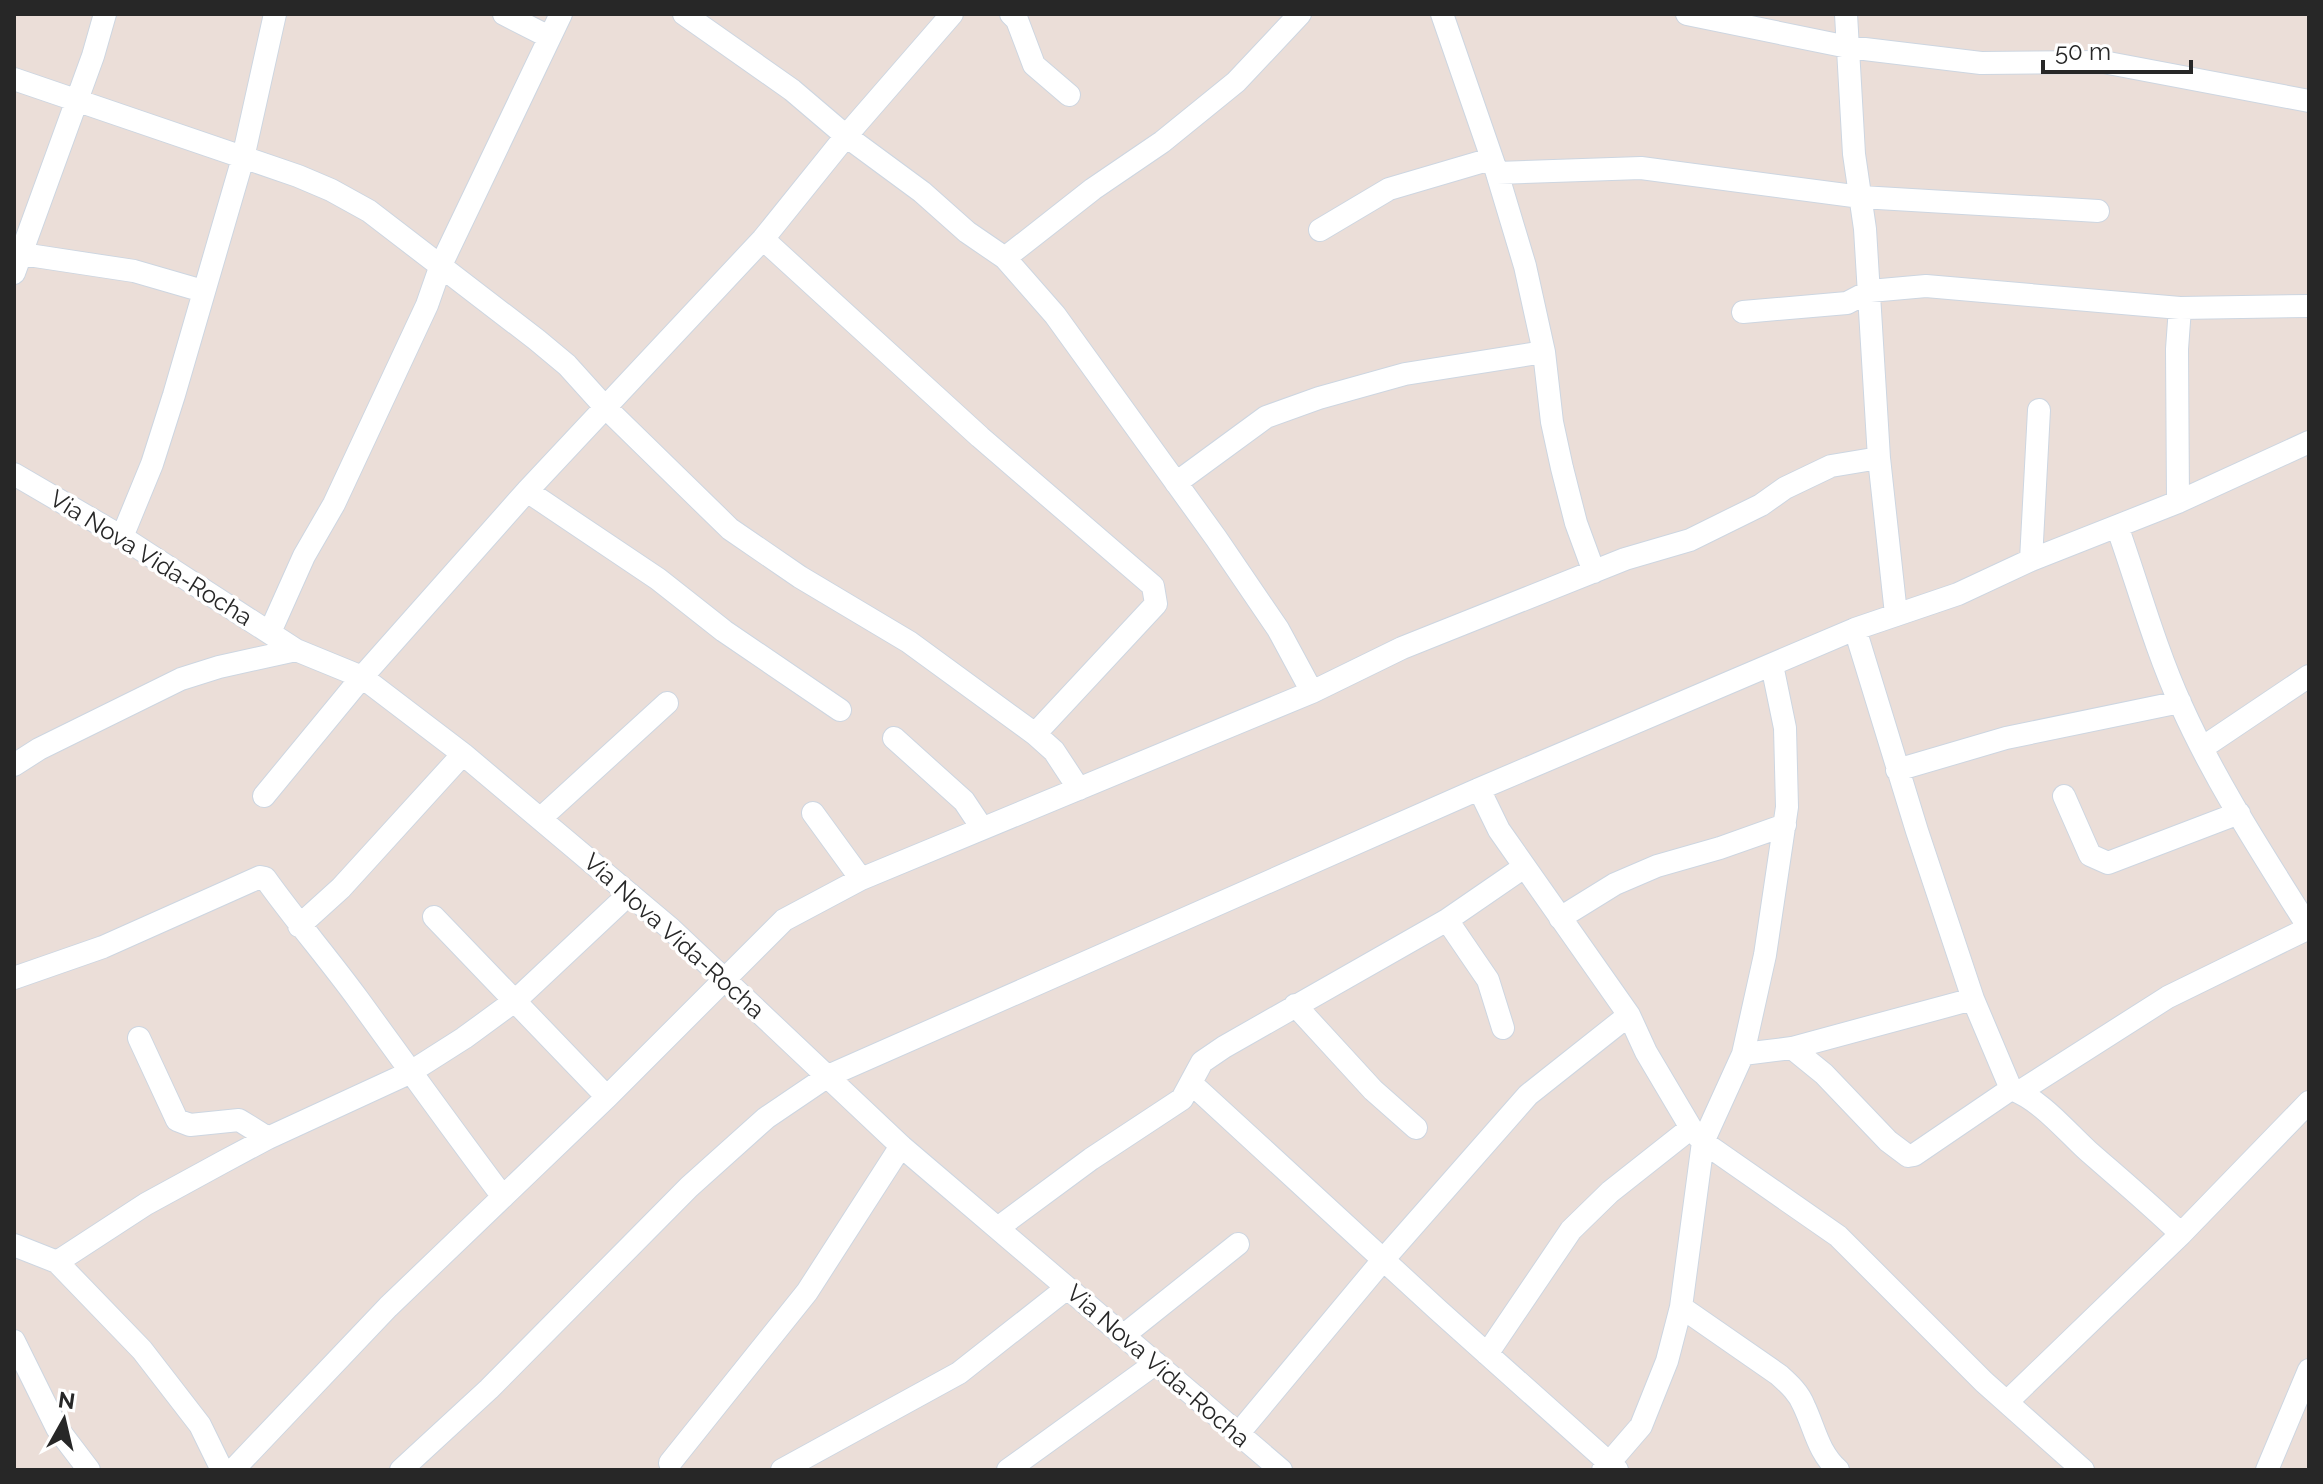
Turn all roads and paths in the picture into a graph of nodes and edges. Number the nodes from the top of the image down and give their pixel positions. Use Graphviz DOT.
graph roads {
  1 [pos="105,14"];
  2 [pos="275,14"];
  3 [pos="504,14"];
  4 [pos="561,14"];
  5 [pos="684,14"];
  6 [pos="952,14"];
  7 [pos="1011,14"];
  8 [pos="1300,14"];
  9 [pos="1442,14"];
  10 [pos="1687,14"];
  11 [pos="1846,14"];
  12 [pos="549,37"];
  13 [pos="1848,47"];
  14 [pos="14,79"];
  15 [pos="1069,95"];
  16 [pos="2309,101"];
  17 [pos="76,102"];
  18 [pos="846,136"];
  19 [pos="243,158"];
  20 [pos="1494,166"];
  21 [pos="1861,197"];
  22 [pos="2098,211"];
  23 [pos="1320,230"];
  24 [pos="763,239"];
  25 [pos="1005,258"];
  26 [pos="18,264"];
  27 [pos="441,265"];
  28 [pos="203,291"];
  29 [pos="1870,291"];
  30 [pos="2309,306"];
  31 [pos="2180,308"];
  32 [pos="1743,312"];
  33 [pos="1544,352"];
  34 [pos="604,406"];
  35 [pos="2039,410"];
  36 [pos="2309,442"];
  37 [pos="1879,458"];
  38 [pos="14,474"];
  39 [pos="1176,483"];
  40 [pos="527,491"];
  41 [pos="2178,502"];
  42 [pos="2117,526"];
  43 [pos="122,537"];
  44 [pos="2031,560"];
  45 [pos="1594,572"];
  46 [pos="1896,614"];
  47 [pos="1855,629"];
  48 [pos="270,632"];
  49 [pos="296,650"];
  50 [pos="1772,665"];
  51 [pos="2309,676"];
  52 [pos="362,677"];
  53 [pos="1312,692"];
  54 [pos="2180,702"];
  55 [pos="667,703"];
  56 [pos="840,710"];
  57 [pos="1035,734"];
  58 [pos="894,738"];
  59 [pos="2202,748"];
  60 [pos="463,754"];
  61 [pos="14,765"];
  62 [pos="1897,770"];
  63 [pos="1079,789"];
  64 [pos="1479,789"];
  65 [pos="264,796"];
  66 [pos="2064,796"];
  67 [pos="813,813"];
  68 [pos="2239,813"];
  69 [pos="541,818"];
  70 [pos="1785,825"];
  71 [pos="982,828"];
  72 [pos="1524,867"];
  73 [pos="861,879"];
  74 [pos="628,895"];
  75 [pos="434,917"];
  76 [pos="1560,918"];
  77 [pos="1447,920"];
  78 [pos="299,926"];
  79 [pos="2309,928"];
  80 [pos="14,978"];
  81 [pos="724,978"];
  82 [pos="1973,999"];
  83 [pos="516,1000"];
  84 [pos="1295,1005"];
  85 [pos="1629,1015"];
  86 [pos="1503,1028"];
  87 [pos="139,1038"];
  88 [pos="1792,1048"];
  89 [pos="1743,1054"];
  90 [pos="409,1073"];
  91 [pos="828,1076"];
  92 [pos="1192,1084"];
  93 [pos="2015,1090"];
  94 [pos="607,1097"];
  95 [pos="2309,1102"];
  96 [pos="1416,1128"];
  97 [pos="1697,1135"];
  98 [pos="268,1138"];
  99 [pos="901,1146"];
  100 [pos="503,1197"];
  101 [pos="999,1227"];
  102 [pos="2181,1234"];
  103 [pos="1238,1244"];
  104 [pos="14,1245"];
  105 [pos="1383,1260"];
  106 [pos="57,1262"];
  107 [pos="1067,1288"];
  108 [pos="1681,1307"];
  109 [pos="1124,1335"];
  110 [pos="14,1341"];
  111 [pos="1487,1354"];
  112 [pos="1156,1363"];
  113 [pos="2309,1370"];
  114 [pos="2008,1401"];
  115 [pos="1238,1434"];
  116 [pos="670,1463"];
  117 [pos="1609,1468"];
  118 [pos="89,1470"];
  119 [pos="222,1470"];
  120 [pos="233,1470"];
  121 [pos="401,1470"];
  122 [pos="782,1470"];
  123 [pos="1008,1470"];
  124 [pos="1281,1470"];
  125 [pos="1838,1470"];
  126 [pos="2083,1470"];
  127 [pos="2267,1470"];
  1 -- 17 [label="street"];
  2 -- 19 [label="street"];
  3 -- 12 [label="street"];
  4 -- 12 [label="street"];
  5 -- 18 [label="street"];
  6 -- 18 [label="street"];
  7 -- 15 [label="street"];
  8 -- 25 [label="street"];
  9 -- 20 [label="street"];
  10 -- 13 [label="street"];
  11 -- 13 [label="street"];
  12 -- 27 [label="street"];
  13 -- 16 [label="street"];
  13 -- 21 [label="street"];
  14 -- 17 [label="street"];
  17 -- 19 [label="street"];
  17 -- 26 [label="street"];
  18 -- 24 [label="street"];
  18 -- 25 [label="street"];
  19 -- 27 [label="street"];
  19 -- 28 [label="street"];
  20 -- 21 [label="street"];
  20 -- 23 [label="street"];
  20 -- 33 [label="street"];
  21 -- 22 [label="street"];
  21 -- 29 [label="street"];
  24 -- 34 [label="street"];
  24 -- 57 [label="street"];
  25 -- 39 [label="street"];
  26 -- 28 [label="street"];
  27 -- 34 [label="street"];
  27 -- 48 [label="street"];
  28 -- 43 [label="street"];
  29 -- 31 [label="street"];
  29 -- 32 [label="street"];
  29 -- 37 [label="street"];
  30 -- 31 [label="street"];
  31 -- 41 [label="street"];
  33 -- 39 [label="street"];
  33 -- 45 [label="street"];
  34 -- 40 [label="street"];
  34 -- 57 [label="street"];
  35 -- 44 [label="street"];
  36 -- 41 [label="street"];
  37 -- 45 [label="street"];
  37 -- 46 [label="street"];
  38 -- 43 [label="street, Via Nova Vida-Rocha"];
  39 -- 53 [label="street"];
  40 -- 52 [label="street"];
  40 -- 56 [label="street"];
  41 -- 42 [label="street"];
  42 -- 44 [label="street"];
  42 -- 54 [label="street"];
  43 -- 48 [label="street, Via Nova Vida-Rocha"];
  44 -- 46 [label="street"];
  45 -- 53 [label="street"];
  46 -- 47 [label="street"];
  47 -- 50 [label="street"];
  47 -- 62 [label="street"];
  48 -- 49 [label="street, Via Nova Vida-Rocha"];
  49 -- 52 [label="street, Via Nova Vida-Rocha"];
  49 -- 61 [label="street"];
  50 -- 64 [label="street"];
  50 -- 70 [label="street"];
  51 -- 59 [label="street"];
  52 -- 60 [label="street, Via Nova Vida-Rocha"];
  52 -- 65 [label="street"];
  53 -- 63 [label="street"];
  54 -- 59 [label="street"];
  54 -- 62 [label="street"];
  55 -- 69 [label="street"];
  57 -- 63 [label="street"];
  58 -- 71 [label="street"];
  59 -- 68 [label="street"];
  60 -- 69 [label="street, Via Nova Vida-Rocha"];
  60 -- 78 [label="street"];
  62 -- 82 [label="street"];
  63 -- 71 [label="street"];
  64 -- 72 [label="street"];
  64 -- 91 [label="street"];
  66 -- 68 [label="street"];
  67 -- 73 [label="street"];
  68 -- 79 [label="street"];
  69 -- 74 [label="street, Via Nova Vida-Rocha"];
  70 -- 76 [label="street"];
  70 -- 89 [label="street"];
  71 -- 73 [label="street"];
  72 -- 76 [label="street"];
  72 -- 77 [label="street"];
  73 -- 81 [label="street"];
  74 -- 81 [label="street, Via Nova Vida-Rocha"];
  74 -- 83 [label="street"];
  75 -- 83 [label="street"];
  76 -- 85 [label="street"];
  77 -- 84 [label="street"];
  77 -- 86 [label="street"];
  78 -- 80 [label="street"];
  78 -- 90 [label="street"];
  79 -- 93 [label="street"];
  81 -- 91 [label="street, Via Nova Vida-Rocha"];
  81 -- 94 [label="street"];
  82 -- 88 [label="street"];
  82 -- 93 [label="street"];
  83 -- 90 [label="street"];
  83 -- 94 [label="street"];
  84 -- 92 [label="street"];
  84 -- 96 [label="street"];
  85 -- 97 [label="street"];
  85 -- 105 [label="street"];
  87 -- 98 [label="street"];
  88 -- 89 [label="street"];
  88 -- 93 [label="street"];
  89 -- 97 [label="street"];
  90 -- 98 [label="street"];
  90 -- 100 [label="street"];
  91 -- 99 [label="street, Via Nova Vida-Rocha"];
  91 -- 121 [label="street"];
  92 -- 101 [label="street"];
  92 -- 105 [label="street"];
  93 -- 102 [label="street"];
  94 -- 100 [label="street"];
  95 -- 102 [label="street"];
  97 -- 108 [label="street"];
  97 -- 111 [label="street"];
  97 -- 114 [label="street"];
  98 -- 106 [label="street"];
  99 -- 101 [label="street, Via Nova Vida-Rocha"];
  99 -- 116 [label="street"];
  100 -- 120 [label="street"];
  101 -- 107 [label="street, Via Nova Vida-Rocha"];
  102 -- 114 [label="street"];
  103 -- 109 [label="street"];
  104 -- 106 [label="street"];
  105 -- 111 [label="street"];
  105 -- 115 [label="street"];
  106 -- 119 [label="street"];
  107 -- 109 [label="street, Via Nova Vida-Rocha"];
  107 -- 122 [label="street"];
  108 -- 117 [label="street"];
  108 -- 125 [label="street"];
  109 -- 112 [label="street, Via Nova Vida-Rocha"];
  110 -- 118 [label="street"];
  111 -- 117 [label="street"];
  112 -- 115 [label="street, Via Nova Vida-Rocha"];
  112 -- 123 [label="street"];
  113 -- 127 [label="street"];
  114 -- 126 [label="street"];
  115 -- 124 [label="street, Via Nova Vida-Rocha"];
}
